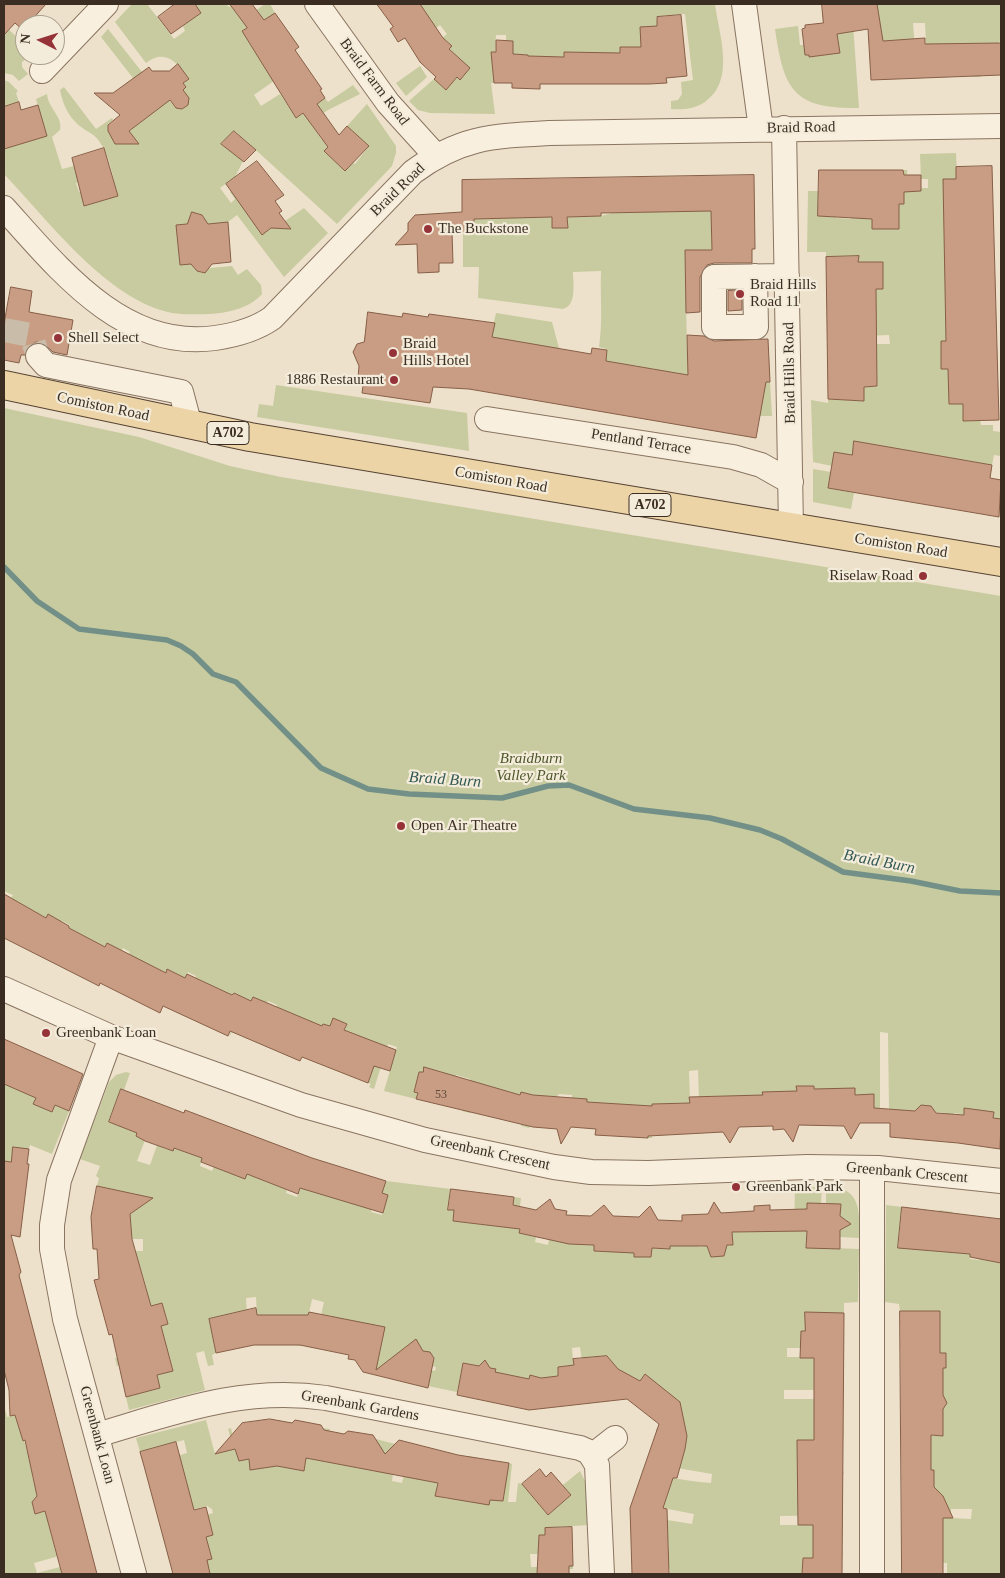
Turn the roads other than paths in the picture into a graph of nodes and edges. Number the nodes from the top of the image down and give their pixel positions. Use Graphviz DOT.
graph roads {
  1 [pos="106,4"];
  2 [pos="317,4"];
  3 [pos="744,4"];
  4 [pos="42,71"];
  5 [pos="1001,126"];
  6 [pos="784,128"];
  7 [pos="761,129"];
  8 [pos="436,156"];
  9 [pos="4,208"];
  10 [pos="755,276"];
  11 [pos="787,276"];
  12 [pos="38,356"];
  13 [pos="4,384"];
  14 [pos="487,419"];
  15 [pos="190,426"];
  16 [pos="791,482"];
  17 [pos="791,528"];
  18 [pos="1001,562"];
  19 [pos="4,989"];
  20 [pos="111,1036"];
  21 [pos="872,1168"];
  22 [pos="1001,1181"];
  23 [pos="97,1435"];
  24 [pos="615,1438"];
  25 [pos="592,1456"];
  26 [pos="134,1574"];
  27 [pos="602,1574"];
  28 [pos="872,1574"];
  1 -- 4 [label="street"];
  2 -- 8 [label="street, Braid Farm Road"];
  3 -- 7 [label="street"];
  5 -- 6 [label="street, Braid Road"];
  6 -- 7 [label="street, Braid Road"];
  6 -- 11 [label="street, Braid Hills Road"];
  7 -- 8 [label="street, Braid Road"];
  8 -- 9 [label="street, Braid Road"];
  10 -- 11 [label="street"];
  11 -- 16 [label="street, Braid Hills Road"];
  12 -- 15 [label="street"];
  13 -- 15 [label="main road, Comiston Road / A702"];
  14 -- 16 [label="street, Pentland Terrace"];
  15 -- 17 [label="main road, Comiston Road / A702"];
  16 -- 17 [label="street, Braid Hills Road"];
  17 -- 18 [label="main road, Comiston Road / A702"];
  19 -- 20 [label="street, Greenbank Crescent"];
  20 -- 21 [label="street, Greenbank Crescent"];
  20 -- 23 [label="street, Greenbank Loan"];
  21 -- 22 [label="street, Greenbank Crescent"];
  21 -- 28 [label="street"];
  23 -- 25 [label="street, Greenbank Gardens"];
  23 -- 26 [label="street, Greenbank Loan"];
  24 -- 25 [label="street"];
  25 -- 27 [label="street"];
}
